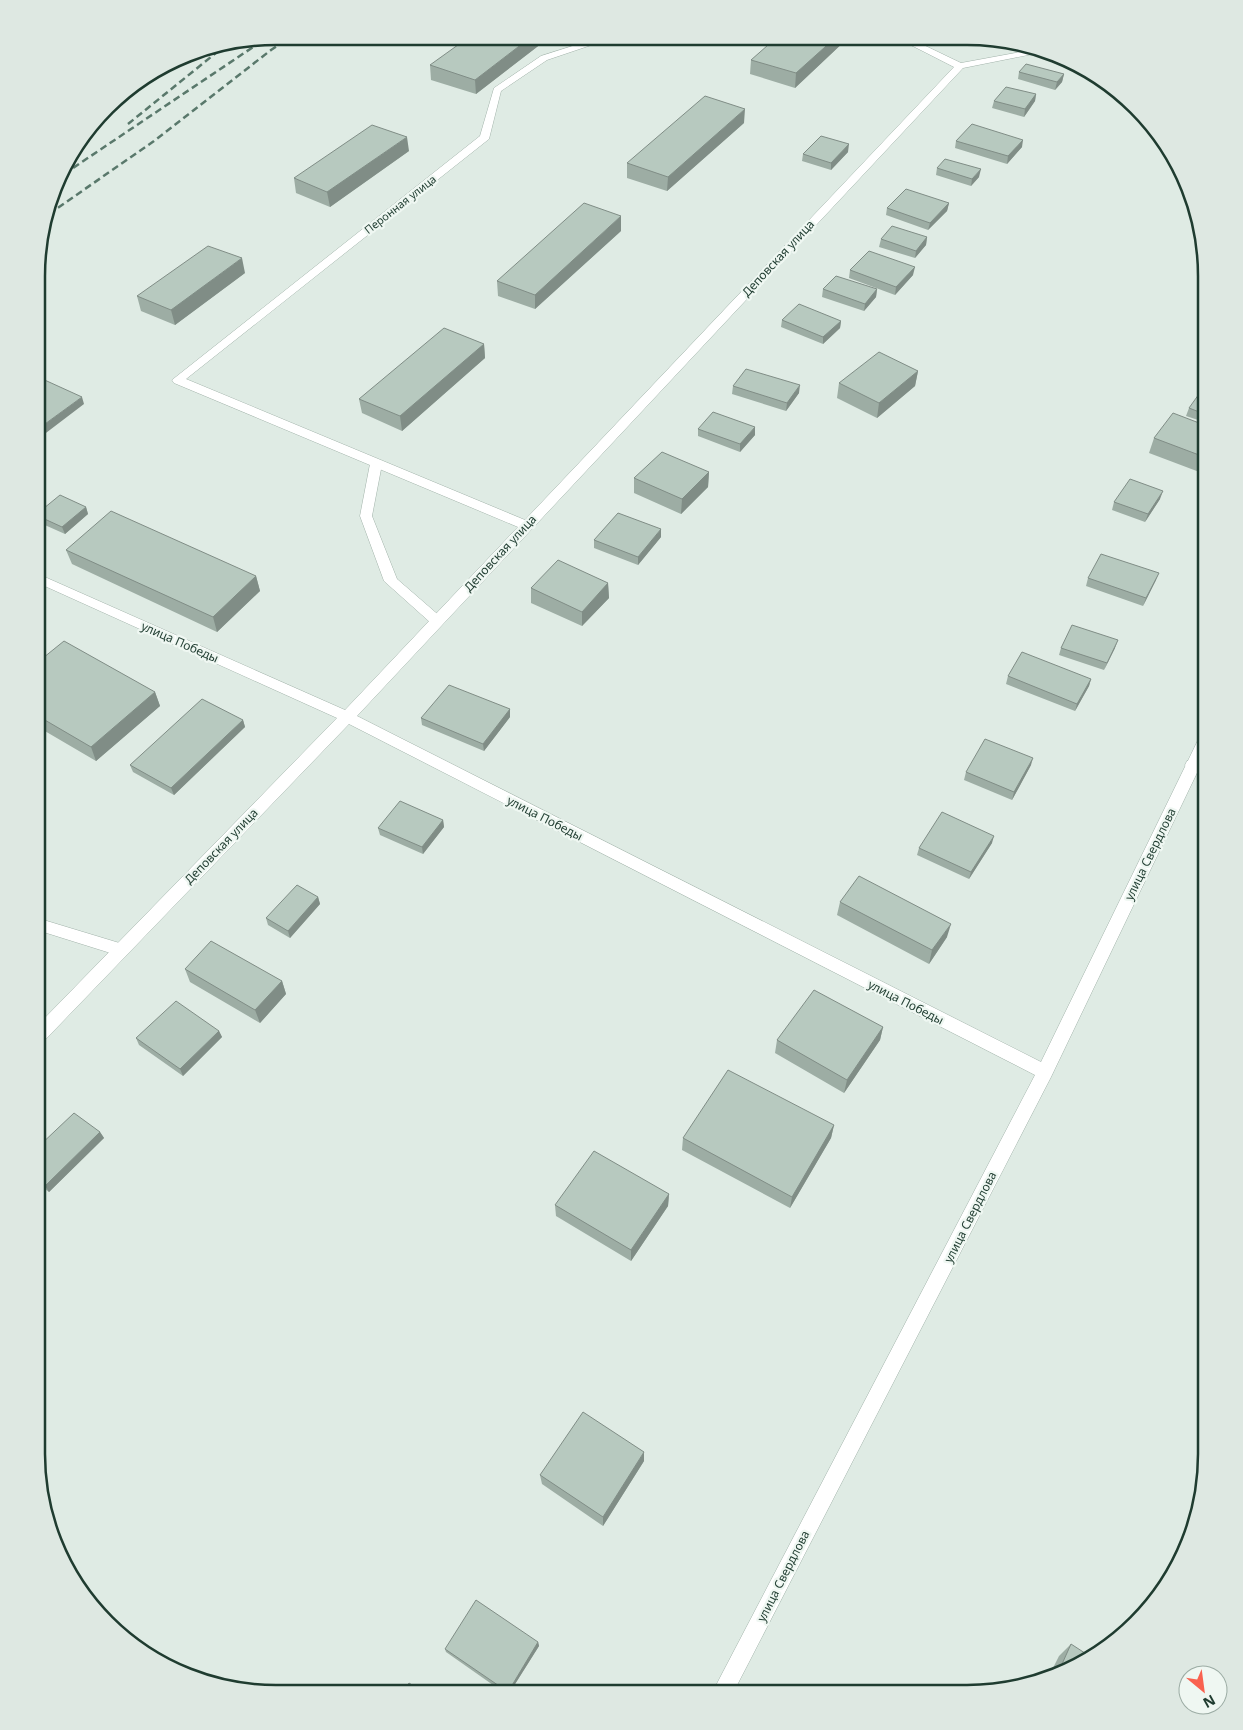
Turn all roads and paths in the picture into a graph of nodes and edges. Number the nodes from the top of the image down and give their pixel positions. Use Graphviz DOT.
graph roads {
  1 [pos="585,45"];
  2 [pos="916,45"];
  3 [pos="1028,53"];
  4 [pos="960,66"];
  5 [pos="376,464"];
  6 [pos="525,525"];
  7 [pos="45,581"];
  8 [pos="437,620"];
  9 [pos="347,717"];
  10 [pos="1198,770"];
  11 [pos="45,927"];
  12 [pos="120,950"];
  13 [pos="45,1029"];
  14 [pos="1045,1072"];
  15 [pos="726,1685"];
  1 -- 5 [label="street, Перонная улица"];
  2 -- 4 [label="street"];
  3 -- 4 [label="street"];
  4 -- 6 [label="street, Деповская улица"];
  5 -- 6 [label="street"];
  5 -- 8 [label="street"];
  6 -- 8 [label="street, Деповская улица"];
  7 -- 9 [label="street, улица Победы"];
  8 -- 9 [label="street, Деповская улица"];
  9 -- 12 [label="street, Деповская улица"];
  9 -- 14 [label="street, улица Победы"];
  10 -- 14 [label="street, улица Свердлова"];
  11 -- 12 [label="street"];
  12 -- 13 [label="street, Деповская улица"];
  14 -- 15 [label="street, улица Свердлова"];
}
